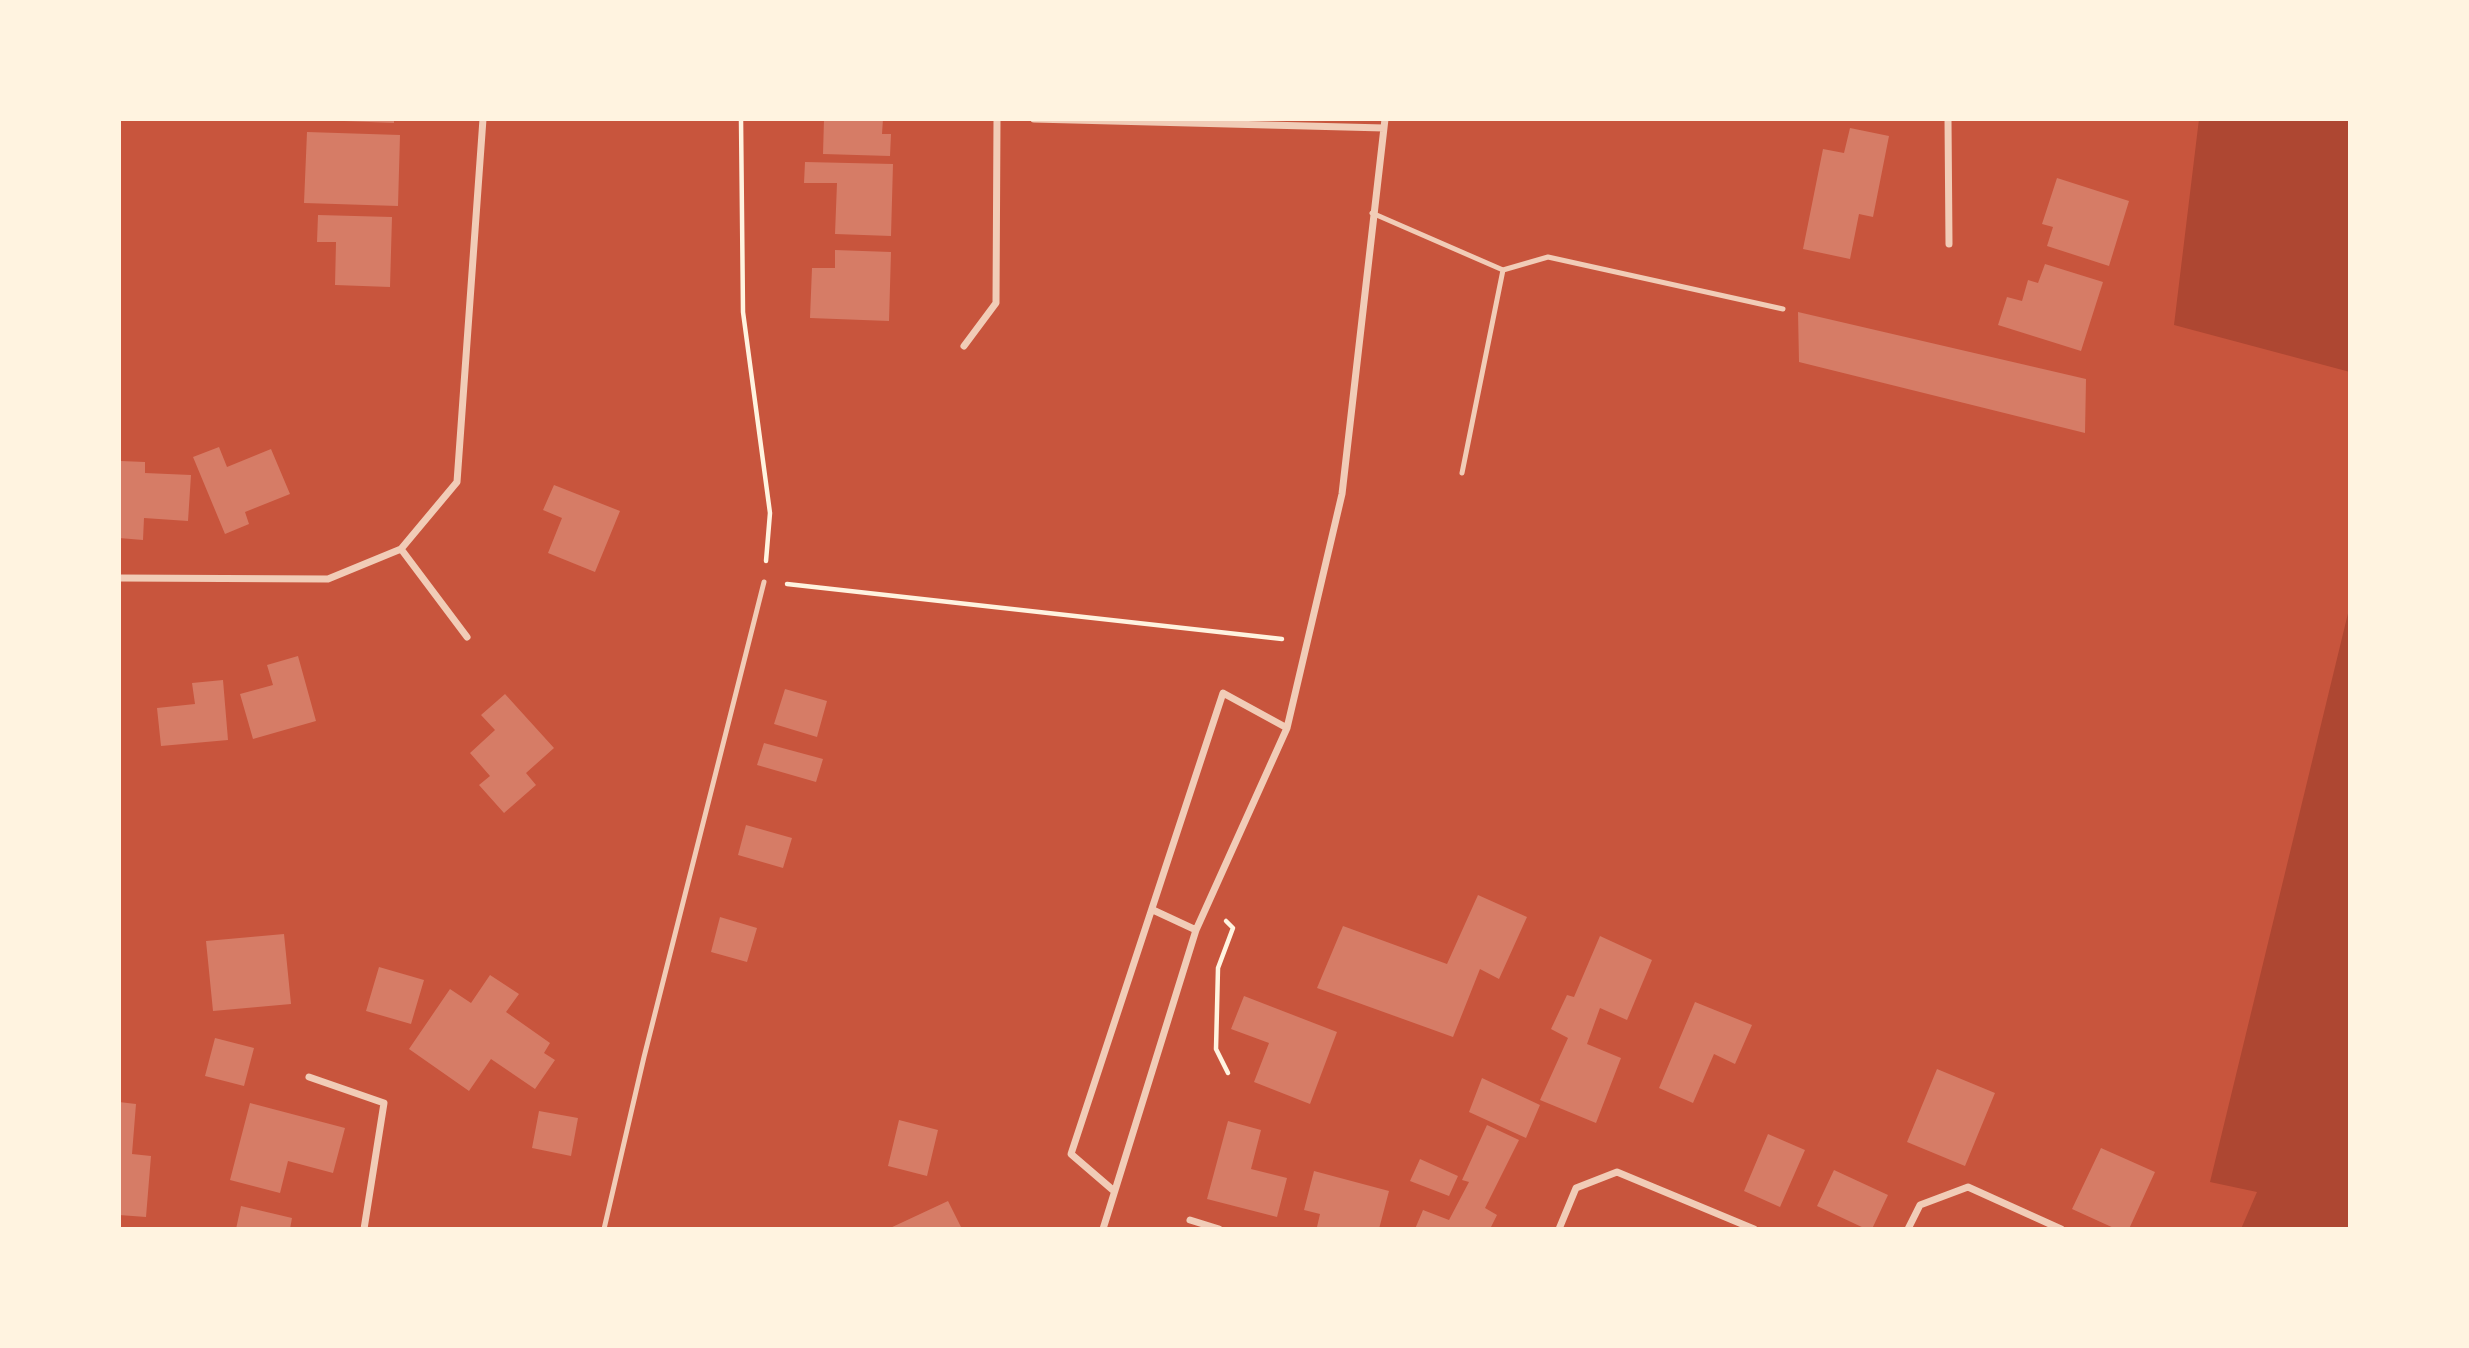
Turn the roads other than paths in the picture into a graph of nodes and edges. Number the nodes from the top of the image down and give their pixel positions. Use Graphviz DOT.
graph roads {
  1 [pos="483,119"];
  2 [pos="997,119"];
  3 [pos="1034,119"];
  4 [pos="1948,119"];
  5 [pos="1384,123"];
  6 [pos="1372,213"];
  7 [pos="1949,244"];
  8 [pos="1503,270"];
  9 [pos="1783,309"];
  10 [pos="964,346"];
  11 [pos="1462,473"];
  12 [pos="401,549"];
  13 [pos="119,578"];
  14 [pos="764,582"];
  15 [pos="467,637"];
  16 [pos="1287,728"];
  17 [pos="1153,910"];
  18 [pos="1196,930"];
  19 [pos="309,1077"];
  20 [pos="1114,1191"];
  21 [pos="1190,1220"];
  22 [pos="364,1229"];
  23 [pos="604,1229"];
  24 [pos="1103,1229"];
  25 [pos="1219,1229"];
  26 [pos="1559,1229"];
  27 [pos="1754,1229"];
  28 [pos="1908,1229"];
  29 [pos="2061,1229"];
  1 -- 12 [label="street"];
  2 -- 10 [label="street"];
  3 -- 5 [label="street"];
  4 -- 7 [label="street"];
  5 -- 6 [label="street"];
  6 -- 8 [label="lane"];
  6 -- 16 [label="street"];
  8 -- 9 [label="lane"];
  8 -- 11 [label="lane"];
  12 -- 13 [label="street"];
  12 -- 15 [label="street"];
  14 -- 23 [label="lane"];
  16 -- 17 [label="street"];
  16 -- 18 [label="street"];
  17 -- 18 [label="street"];
  17 -- 20 [label="street"];
  18 -- 20 [label="street"];
  19 -- 22 [label="street"];
  20 -- 24 [label="street"];
  21 -- 25 [label="street"];
  26 -- 27 [label="street"];
  28 -- 29 [label="street"];
}
